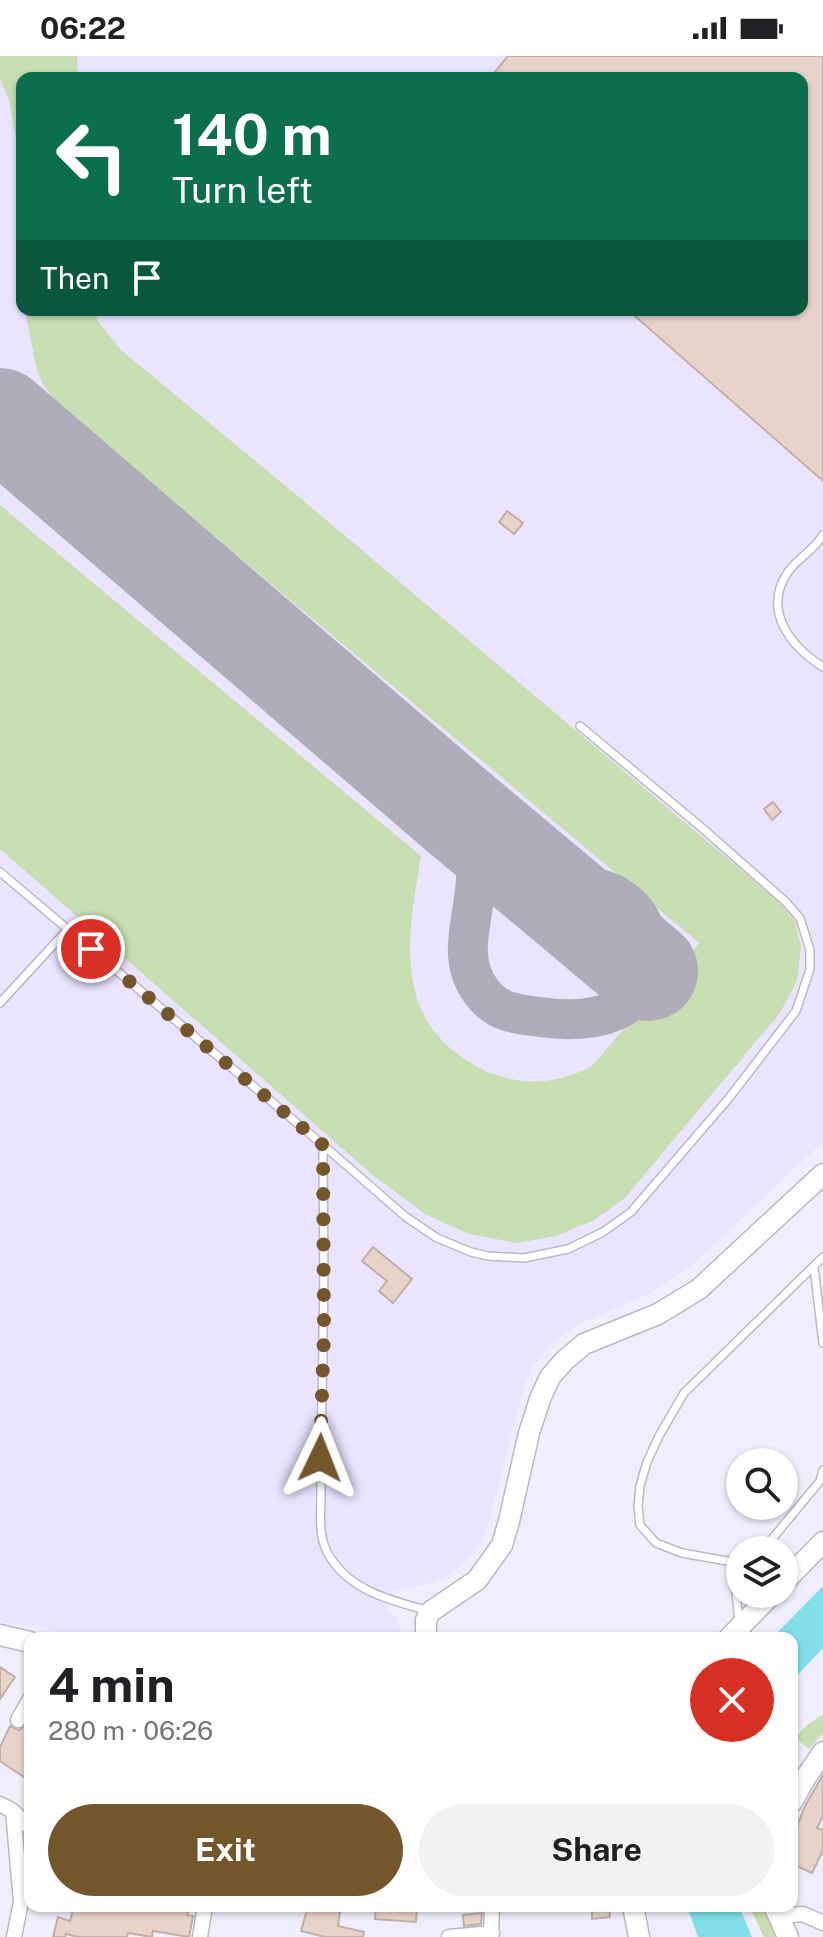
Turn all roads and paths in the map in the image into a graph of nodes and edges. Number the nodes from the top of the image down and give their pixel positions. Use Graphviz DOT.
graph roads {
  1 [pos="823,535"];
  2 [pos="823,667"];
  3 [pos="580,726"];
  4 [pos="0,872"];
  5 [pos="68,929"];
  6 [pos="0,1003"];
  7 [pos="323,1145"];
  8 [pos="823,1174"];
  9 [pos="823,1257"];
  10 [pos="814,1267"];
  11 [pos="823,1343"];
  12 [pos="823,1470"];
  13 [pos="774,1536"];
  14 [pos="823,1542"];
  15 [pos="726,1559"];
  16 [pos="798,1568"];
  17 [pos="735,1608"];
  18 [pos="758,1608"];
  19 [pos="430,1612"];
  20 [pos="426,1632"];
  21 [pos="734,1632"];
  22 [pos="0,1635"];
  23 [pos="24,1641"];
  24 [pos="24,1710"];
  25 [pos="18,1720"];
  26 [pos="823,1752"];
  27 [pos="798,1791"];
  28 [pos="6,1808"];
  29 [pos="24,1823"];
  30 [pos="204,1912"];
  31 [pos="492,1912"];
  32 [pos="634,1912"];
  33 [pos="777,1912"];
  34 [pos="786,1912"];
  35 [pos="823,1923"];
  36 [pos="492,1935"];
  37 [pos="14,1937"];
  38 [pos="200,1937"];
  39 [pos="449,1937"];
  40 [pos="639,1937"];
  41 [pos="788,1937"];
  1 -- 2 [label="lane"];
  3 -- 7 [label="lane"];
  4 -- 5 [label="lane"];
  5 -- 6 [label="lane"];
  5 -- 7 [label="lane"];
  7 -- 19 [label="lane"];
  8 -- 19 [label="main road"];
  9 -- 10 [label="lane"];
  10 -- 11 [label="lane"];
  10 -- 15 [label="lane"];
  12 -- 13 [label="lane"];
  14 -- 16 [label="main road"];
  17 -- 21 [label="lane"];
  18 -- 21 [label="main road"];
  19 -- 20 [label="main road"];
  22 -- 23 [label="main road"];
  24 -- 25 [label="street"];
  26 -- 27 [label="main road"];
  28 -- 29 [label="street"];
  28 -- 37 [label="street"];
  30 -- 38 [label="street"];
  31 -- 36 [label="street"];
  32 -- 40 [label="main road"];
  33 -- 41 [label="main road"];
  34 -- 35 [label="street"];
  36 -- 39 [label="street"];
}
